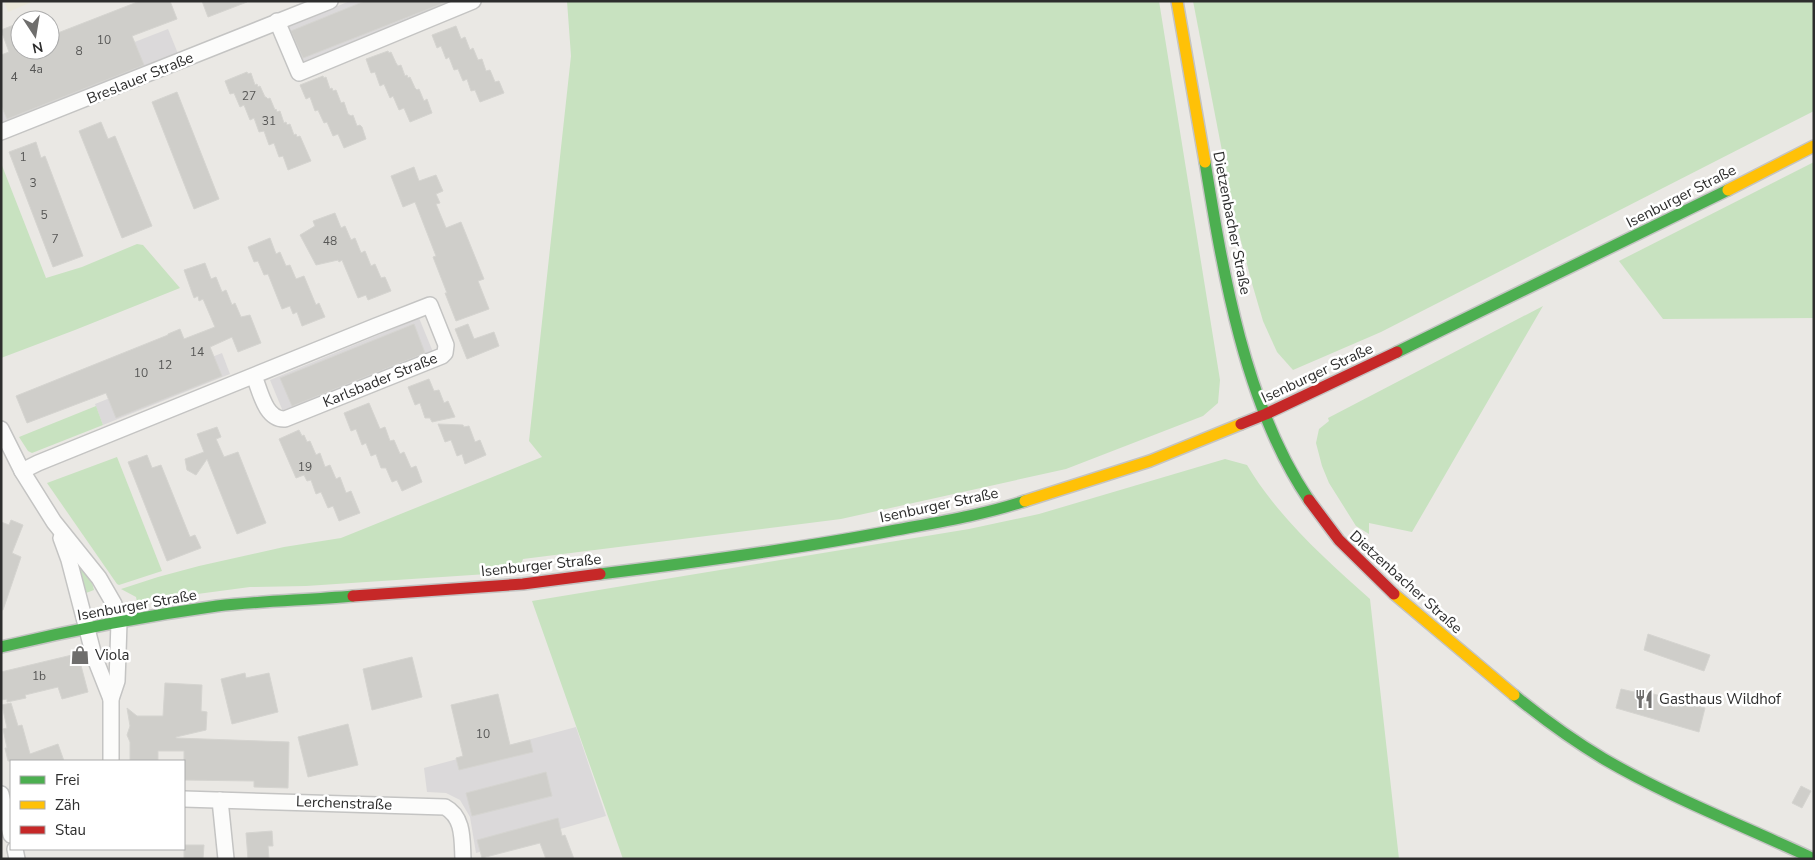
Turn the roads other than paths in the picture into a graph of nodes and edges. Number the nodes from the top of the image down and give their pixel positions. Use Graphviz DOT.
graph roads {
  1 [pos="330,1"];
  2 [pos="473,1"];
  3 [pos="1177,1"];
  4 [pos="277,21"];
  5 [pos="1,132"];
  6 [pos="1814,146"];
  7 [pos="254,376"];
  8 [pos="1266,414"];
  9 [pos="1,429"];
  10 [pos="22,471"];
  11 [pos="54,522"];
  12 [pos="118,622"];
  13 [pos="87,628"];
  14 [pos="1,647"];
  15 [pos="111,699"];
  16 [pos="111,760"];
  17 [pos="1,794"];
  18 [pos="185,799"];
  19 [pos="220,800"];
  20 [pos="10,831"];
  21 [pos="1814,858"];
  22 [pos="226,859"];
  23 [pos="464,859"];
  1 -- 4 [label="street, Breslauer Straße"];
  2 -- 4 [label="street"];
  3 -- 8 [label="main road, Dietzenbacher Straße"];
  4 -- 5 [label="street, Breslauer Straße"];
  6 -- 8 [label="main road, Isenburger Straße"];
  7 -- 7 [label="street, Karlsbader Straße"];
  7 -- 10 [label="street, Karlsbader Straße"];
  8 -- 12 [label="main road, Isenburger Straße"];
  8 -- 21 [label="main road, Dietzenbacher Straße"];
  9 -- 10 [label="street"];
  10 -- 11 [label="street"];
  11 -- 12 [label="street"];
  11 -- 13 [label="street"];
  12 -- 13 [label="main road, Isenburger Straße"];
  12 -- 15 [label="street"];
  13 -- 14 [label="main road, Isenburger Straße"];
  13 -- 15 [label="street"];
  15 -- 16 [label="street"];
  17 -- 20 [label="street"];
  18 -- 19 [label="street, Lerchenstraße"];
  19 -- 22 [label="street"];
  19 -- 23 [label="street, Lerchenstraße"];
}
